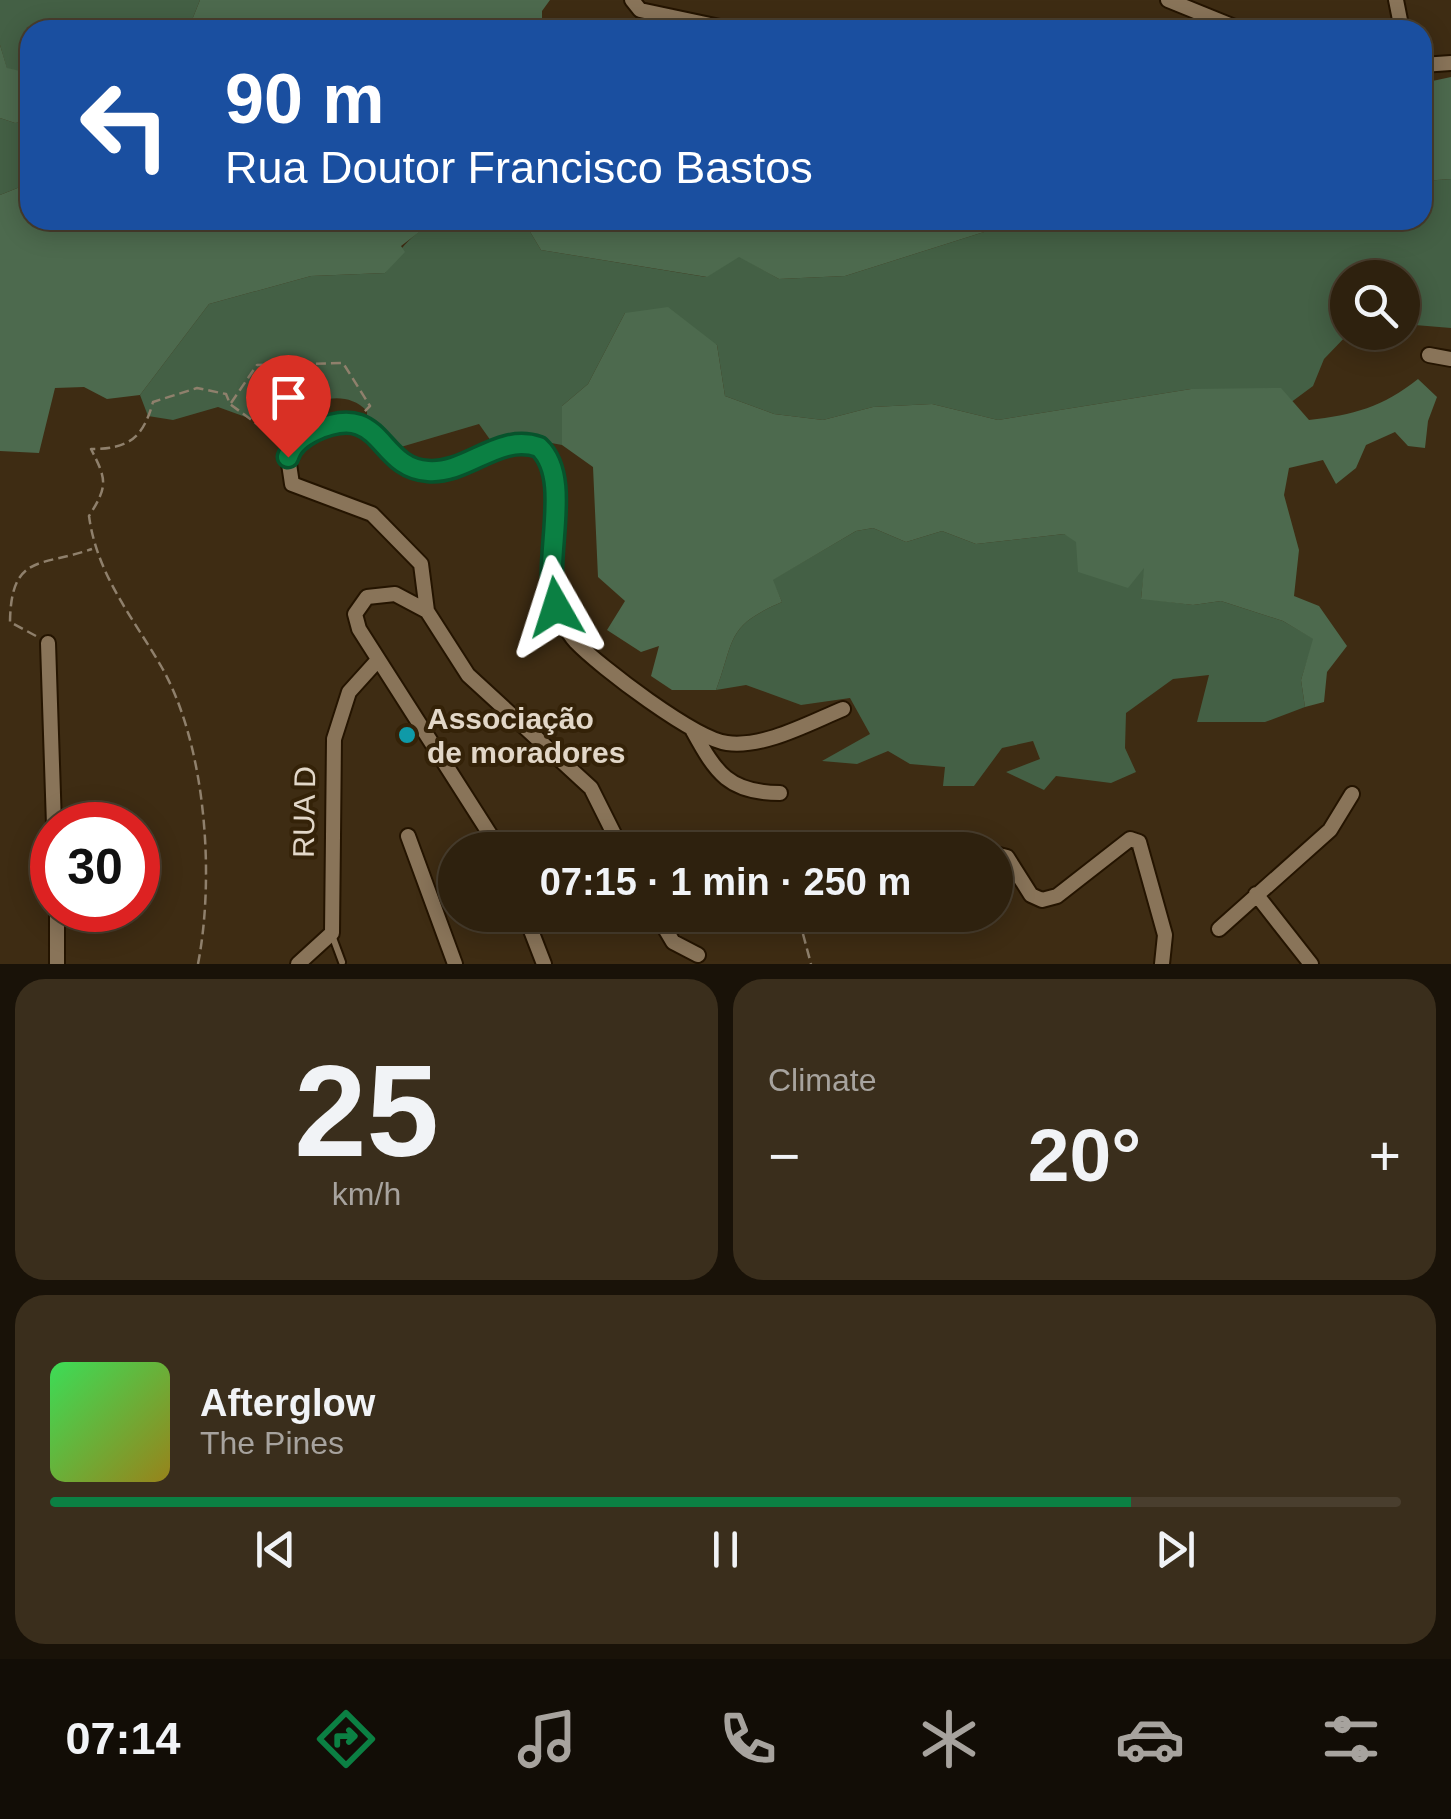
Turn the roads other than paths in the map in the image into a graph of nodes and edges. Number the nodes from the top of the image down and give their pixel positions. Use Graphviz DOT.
graph roads {
  1 [pos="632,0"];
  2 [pos="1168,0"];
  3 [pos="687,20"];
  4 [pos="1217,20"];
  5 [pos="1429,354"];
  6 [pos="1451,360"];
  7 [pos="427,611"];
  8 [pos="48,643"];
  9 [pos="378,660"];
  10 [pos="843,709"];
  11 [pos="693,731"];
  12 [pos="780,794"];
  13 [pos="1352,794"];
  14 [pos="53,802"];
  15 [pos="488,832"];
  16 [pos="613,832"];
  17 [pos="408,836"];
  18 [pos="1013,866"];
  19 [pos="1256,894"];
  20 [pos="1219,929"];
  21 [pos="57,932"];
  22 [pos="532,932"];
  23 [pos="668,932"];
  24 [pos="332,934"];
  25 [pos="698,955"];
  26 [pos="342,962"];
  27 [pos="57,964"];
  28 [pos="298,964"];
  29 [pos="455,964"];
  30 [pos="544,964"];
  31 [pos="1162,964"];
  32 [pos="1311,964"];
  1 -- 3 [label="street"];
  2 -- 4 [label="street"];
  5 -- 6 [label="street"];
  7 -- 9 [label="street"];
  7 -- 11 [label="street"];
  7 -- 16 [label="street"];
  8 -- 14 [label="street"];
  9 -- 15 [label="street"];
  9 -- 24 [label="street, RUA D"];
  10 -- 11 [label="street"];
  11 -- 12 [label="street"];
  13 -- 19 [label="street"];
  17 -- 29 [label="street"];
  18 -- 31 [label="street"];
  19 -- 20 [label="street"];
  19 -- 32 [label="street"];
  21 -- 27 [label="street"];
  22 -- 30 [label="street"];
  23 -- 25 [label="street"];
  24 -- 26 [label="lane"];
  24 -- 28 [label="street"];
}
